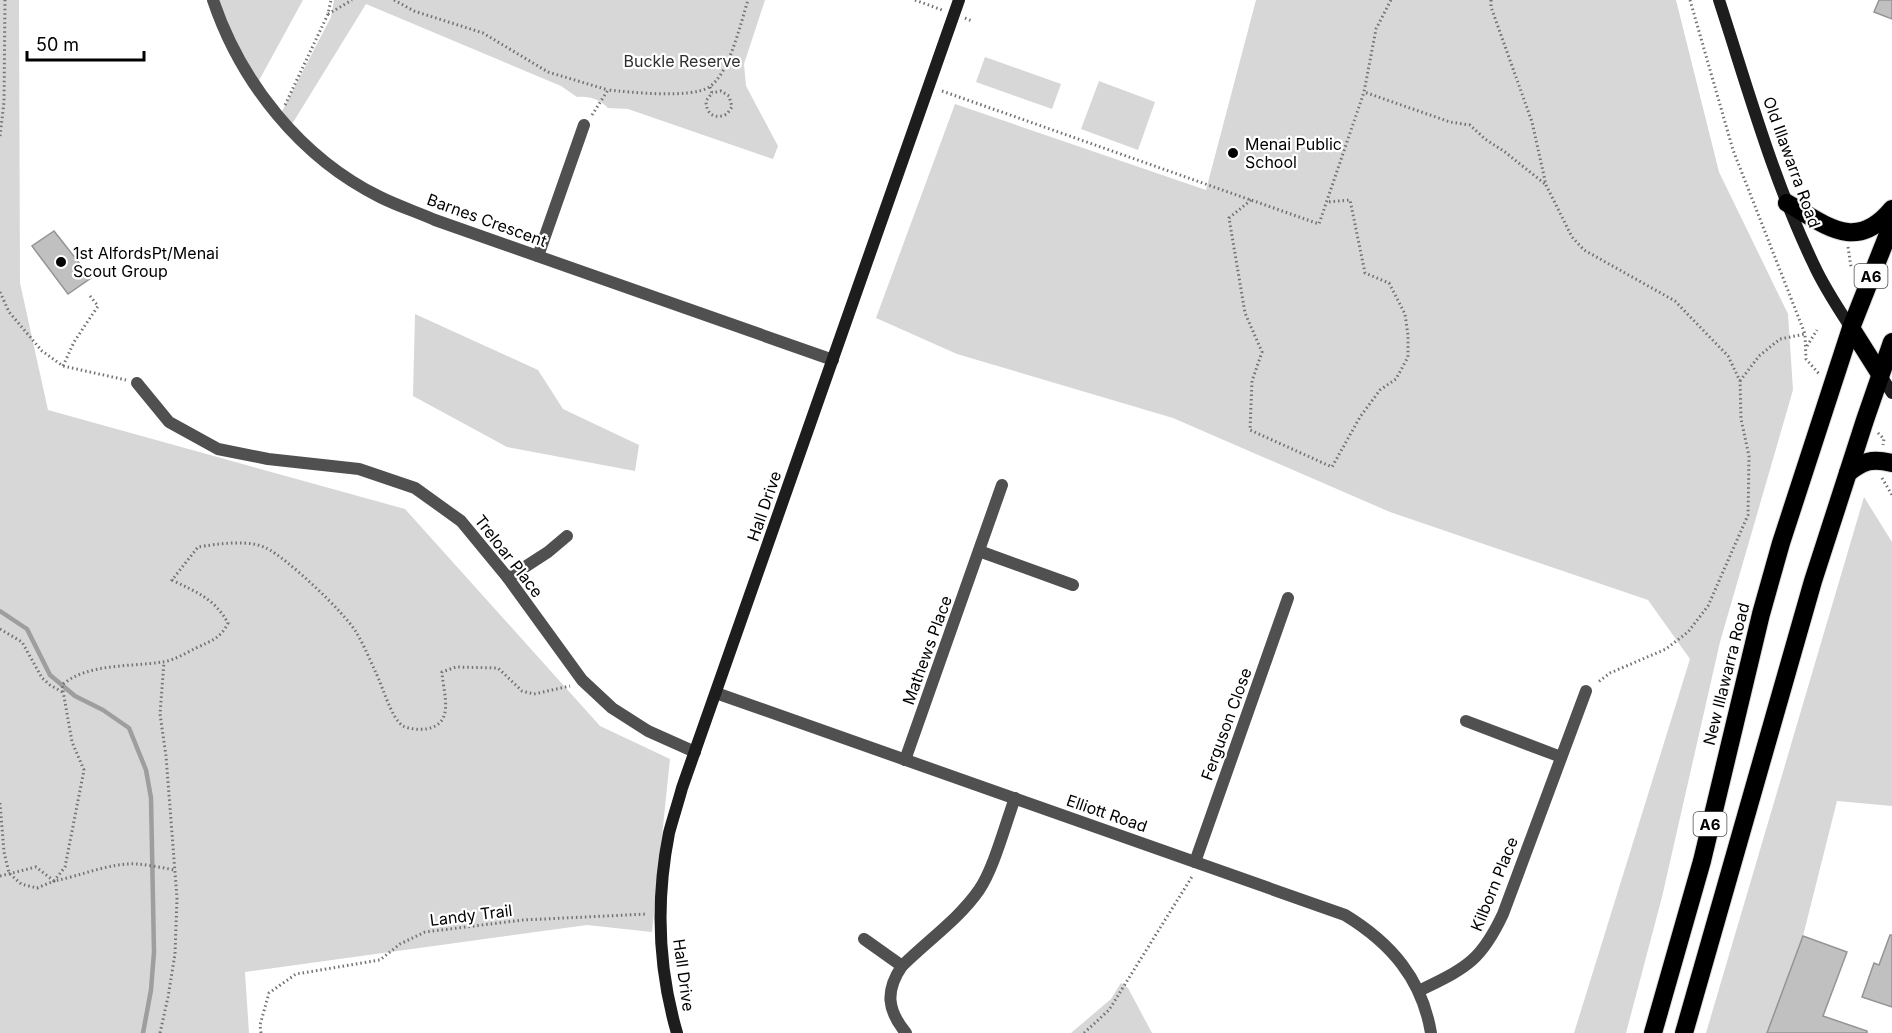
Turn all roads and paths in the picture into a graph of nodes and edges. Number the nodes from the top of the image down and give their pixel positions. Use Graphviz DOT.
graph roads {
  1 [pos="5,0"];
  2 [pos="213,0"];
  3 [pos="331,0"];
  4 [pos="352,0"];
  5 [pos="394,0"];
  6 [pos="748,0"];
  7 [pos="959,0"];
  8 [pos="1391,0"];
  9 [pos="1491,0"];
  10 [pos="1690,0"];
  11 [pos="1719,0"];
  12 [pos="328,14"];
  13 [pos="929,86"];
  14 [pos="710,87"];
  15 [pos="608,90"];
  16 [pos="712,93"];
  17 [pos="1364,93"];
  18 [pos="279,117"];
  19 [pos="584,125"];
  20 [pos="0,136"];
  21 [pos="1546,185"];
  22 [pos="1251,200"];
  23 [pos="1327,202"];
  24 [pos="1787,203"];
  25 [pos="1892,209"];
  26 [pos="1892,224"];
  27 [pos="1847,245"];
  28 [pos="538,256"];
  29 [pos="1851,267"];
  30 [pos="0,292"];
  31 [pos="90,296"];
  32 [pos="1851,328"];
  33 [pos="1817,330"];
  34 [pos="1805,334"];
  35 [pos="1892,342"];
  36 [pos="1807,346"];
  37 [pos="833,360"];
  38 [pos="63,366"];
  39 [pos="1880,375"];
  40 [pos="1740,381"];
  41 [pos="137,383"];
  42 [pos="1831,386"];
  43 [pos="1892,393"];
  44 [pos="1865,420"];
  45 [pos="1884,439"];
  46 [pos="1887,469"];
  47 [pos="1848,473"];
  48 [pos="1002,485"];
  49 [pos="1892,495"];
  50 [pos="567,536"];
  51 [pos="979,551"];
  52 [pos="508,578"];
  53 [pos="1073,585"];
  54 [pos="1288,598"];
  55 [pos="0,629"];
  56 [pos="164,662"];
  57 [pos="582,680"];
  58 [pos="1586,691"];
  59 [pos="63,693"];
  60 [pos="716,693"];
  61 [pos="1466,721"];
  62 [pos="695,752"];
  63 [pos="1561,758"];
  64 [pos="905,760"];
  65 [pos="1015,798"];
  66 [pos="0,804"];
  67 [pos="1197,862"];
  68 [pos="175,870"];
  69 [pos="9,873"];
  70 [pos="0,876"];
  71 [pos="54,881"];
  72 [pos="661,914"];
  73 [pos="864,939"];
  74 [pos="902,966"];
  75 [pos="1419,991"];
  76 [pos="160,1033"];
  77 [pos="261,1033"];
  78 [pos="677,1033"];
  79 [pos="906,1033"];
  80 [pos="1084,1033"];
  81 [pos="1431,1033"];
  82 [pos="1653,1033"];
  83 [pos="1684,1033"];
  1 -- 20 [label="path"];
  2 -- 18 [label="street, Barnes Crescent"];
  3 -- 12 [label="path"];
  4 -- 12 [label="path"];
  5 -- 15 [label="path"];
  6 -- 14 [label="path"];
  7 -- 13 [label="street, Hall Drive"];
  8 -- 17 [label="path"];
  9 -- 21 [label="path"];
  10 -- 34 [label="path"];
  11 -- 24 [label="street, Old Illawarra Road"];
  12 -- 18 [label="path"];
  13 -- 22 [label="path"];
  13 -- 37 [label="street, Hall Drive"];
  14 -- 15 [label="path"];
  14 -- 16 [label="path"];
  15 -- 19 [label="path"];
  16 -- 16 [label="path"];
  17 -- 21 [label="path"];
  17 -- 23 [label="path"];
  18 -- 28 [label="street, Barnes Crescent"];
  19 -- 28 [label="street"];
  21 -- 40 [label="path"];
  22 -- 23 [label="path"];
  22 -- 23 [label="path"];
  24 -- 25 [label="highway"];
  24 -- 32 [label="street, Old Illawarra Road"];
  26 -- 32 [label="highway, A6"];
  27 -- 29 [label="path"];
  28 -- 37 [label="street, Barnes Crescent"];
  30 -- 38 [label="path"];
  31 -- 38 [label="path"];
  32 -- 39 [label="highway"];
  32 -- 42 [label="highway, New Illawarra Road / A6"];
  33 -- 36 [label="path"];
  34 -- 36 [label="path"];
  34 -- 40 [label="path"];
  35 -- 39 [label="highway, A6"];
  36 -- 42 [label="path"];
  37 -- 60 [label="street, Hall Drive"];
  38 -- 41 [label="path"];
  39 -- 43 [label="street"];
  39 -- 44 [label="highway, A6"];
  40 -- 58 [label="path"];
  41 -- 52 [label="street, Treloar Place"];
  42 -- 82 [label="highway, New Illawarra Road / A6"];
  44 -- 45 [label="path"];
  44 -- 47 [label="highway, A6"];
  46 -- 47 [label="highway"];
  46 -- 49 [label="path"];
  47 -- 83 [label="highway, A6"];
  48 -- 51 [label="street, Mathews Place"];
  50 -- 52 [label="street"];
  51 -- 53 [label="street"];
  51 -- 64 [label="street, Mathews Place"];
  52 -- 57 [label="street, Treloar Place"];
  54 -- 67 [label="street, Ferguson Close"];
  55 -- 59 [label="path"];
  56 -- 57 [label="path"];
  56 -- 59 [label="path"];
  56 -- 68 [label="path"];
  57 -- 62 [label="street, Treloar Place"];
  58 -- 63 [label="street, Kilborn Place"];
  59 -- 71 [label="path"];
  60 -- 62 [label="street, Hall Drive"];
  60 -- 64 [label="street, Elliott Road"];
  61 -- 63 [label="street"];
  62 -- 72 [label="street, Hall Drive"];
  63 -- 75 [label="street, Kilborn Place"];
  64 -- 65 [label="street, Elliott Road"];
  65 -- 67 [label="street, Elliott Road"];
  65 -- 74 [label="street"];
  66 -- 69 [label="path"];
  67 -- 75 [label="street, Elliott Road"];
  67 -- 80 [label="path"];
  68 -- 71 [label="path"];
  68 -- 76 [label="path"];
  69 -- 70 [label="path"];
  69 -- 71 [label="path"];
  69 -- 71 [label="path"];
  72 -- 77 [label="path, Landy Trail"];
  72 -- 78 [label="street, Hall Drive"];
  73 -- 74 [label="street"];
  74 -- 79 [label="street"];
  75 -- 81 [label="street, Elliott Road"];
}
